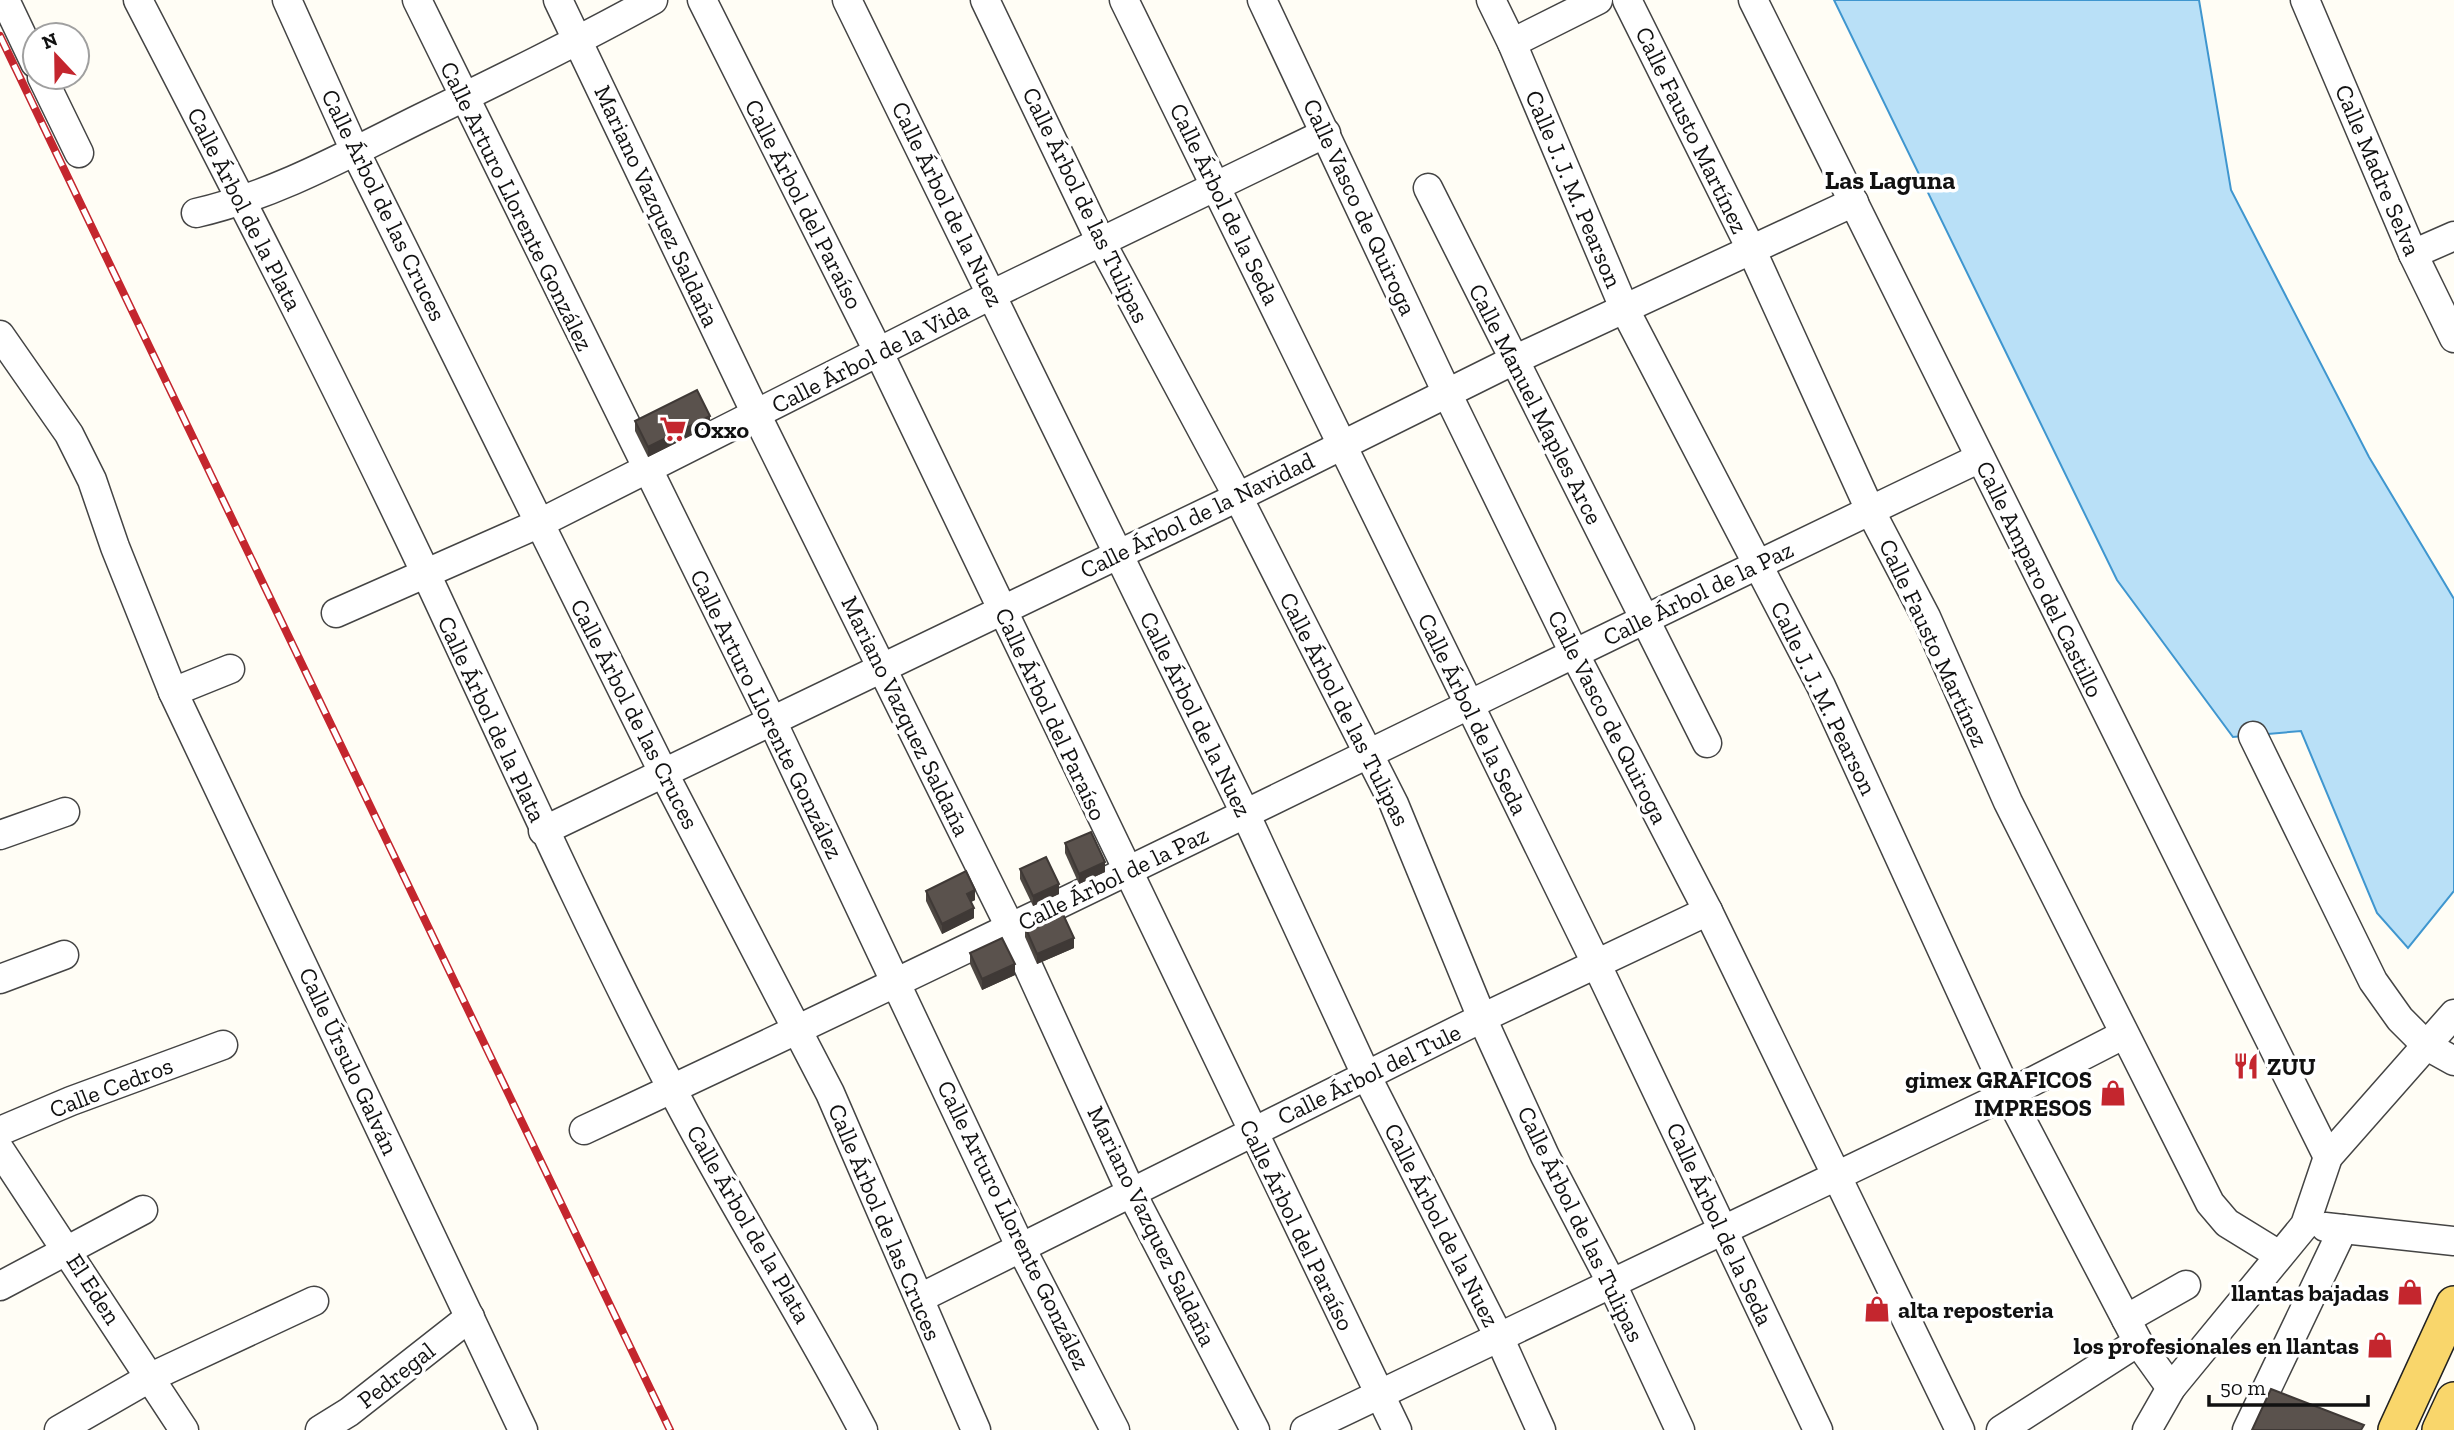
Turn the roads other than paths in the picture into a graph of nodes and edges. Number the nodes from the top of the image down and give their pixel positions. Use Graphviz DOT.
graph roads {
  1 [pos="5,0"];
  2 [pos="138,0"];
  3 [pos="287,0"];
  4 [pos="417,0"];
  5 [pos="558,0"];
  6 [pos="653,0"];
  7 [pos="702,0"];
  8 [pos="847,0"];
  9 [pos="985,0"];
  10 [pos="1124,0"];
  11 [pos="1262,0"];
  12 [pos="1491,0"];
  13 [pos="1598,0"];
  14 [pos="1627,0"];
  15 [pos="1753,0"];
  16 [pos="2305,0"];
  17 [pos="21,34"];
  18 [pos="578,41"];
  19 [pos="1512,43"];
  20 [pos="49,91"];
  21 [pos="463,98"];
  22 [pos="1326,133"];
  23 [pos="355,151"];
  24 [pos="79,153"];
  25 [pos="1217,187"];
  26 [pos="1428,187"];
  27 [pos="243,202"];
  28 [pos="1854,202"];
  29 [pos="196,213"];
  30 [pos="2454,236"];
  31 [pos="1101,242"];
  32 [pos="1752,251"];
  33 [pos="2413,254"];
  34 [pos="993,294"];
  35 [pos="1624,308"];
  36 [pos="0,335"];
  37 [pos="2454,338"];
  38 [pos="879,353"];
  39 [pos="1514,360"];
  40 [pos="1447,393"];
  41 [pos="757,416"];
  42 [pos="1342,445"];
  43 [pos="1980,458"];
  44 [pos="647,470"];
  45 [pos="1238,497"];
  46 [pos="1870,510"];
  47 [pos="540,523"];
  48 [pos="1116,554"];
  49 [pos="1758,565"];
  50 [pos="426,575"];
  51 [pos="1001,610"];
  52 [pos="336,613"];
  53 [pos="1645,620"];
  54 [pos="1574,653"];
  55 [pos="230,669"];
  56 [pos="883,669"];
  57 [pos="173,692"];
  58 [pos="1468,703"];
  59 [pos="772,721"];
  60 [pos="2253,736"];
  61 [pos="1707,743"];
  62 [pos="1368,752"];
  63 [pos="663,772"];
  64 [pos="65,812"];
  65 [pos="1245,813"];
  66 [pos="543,831"];
  67 [pos="0,835"];
  68 [pos="1126,873"];
  69 [pos="1707,911"];
  70 [pos="1010,929"];
  71 [pos="64,955"];
  72 [pos="1596,963"];
  73 [pos="0,979"];
  74 [pos="898,984"];
  75 [pos="2454,1014"];
  76 [pos="1482,1018"];
  77 [pos="797,1028"];
  78 [pos="2123,1035"];
  79 [pos="223,1045"];
  80 [pos="2427,1046"];
  81 [pos="2454,1061"];
  82 [pos="1367,1077"];
  83 [pos="672,1089"];
  84 [pos="2008,1094"];
  85 [pos="584,1130"];
  86 [pos="0,1131"];
  87 [pos="1251,1132"];
  88 [pos="0,1150"];
  89 [pos="2328,1157"];
  90 [pos="1837,1176"];
  91 [pos="1132,1192"];
  92 [pos="143,1210"];
  93 [pos="2305,1225"];
  94 [pos="2343,1229"];
  95 [pos="1723,1231"];
  96 [pos="2454,1241"];
  97 [pos="1020,1245"];
  98 [pos="68,1249"];
  99 [pos="2280,1255"];
  100 [pos="1611,1282"];
  101 [pos="2186,1285"];
  102 [pos="0,1286"];
  103 [pos="920,1298"];
  104 [pos="314,1301"];
  105 [pos="2454,1304"];
  106 [pos="470,1317"];
  107 [pos="2132,1331"];
  108 [pos="1499,1337"];
  109 [pos="151,1377"];
  110 [pos="2171,1388"];
  111 [pos="1380,1394"];
  112 [pos="2454,1400"];
  113 [pos="353,1421"];
  114 [pos="1952,1427"];
  115 [pos="59,1430"];
  116 [pos="184,1430"];
  117 [pos="320,1430"];
  118 [pos="523,1430"];
  119 [pos="863,1430"];
  120 [pos="976,1430"];
  121 [pos="1115,1430"];
  122 [pos="1255,1430"];
  123 [pos="1305,1430"];
  124 [pos="1397,1430"];
  125 [pos="1541,1430"];
  126 [pos="1680,1430"];
  127 [pos="1818,1430"];
  128 [pos="2001,1430"];
  129 [pos="2147,1430"];
  130 [pos="2247,1430"];
  131 [pos="2396,1430"];
  132 [pos="2440,1430"];
  1 -- 17 [label="street"];
  2 -- 27 [label="street, Calle Árbol de la Plata"];
  3 -- 23 [label="street, Calle Árbol de las Cruces"];
  4 -- 21 [label="street, Calle Arturo Llorente González"];
  5 -- 18 [label="street, Mariano Vazquez Saldaña"];
  6 -- 18 [label="street"];
  7 -- 38 [label="street, Calle Árbol del Paraíso"];
  8 -- 34 [label="street, Calle Árbol de la Nuez"];
  9 -- 31 [label="street, Calle Árbol de las Tulipas"];
  10 -- 25 [label="street, Calle Árbol de la Seda"];
  11 -- 22 [label="street, Calle Vasco de Quiroga"];
  12 -- 19 [label="street, Calle J. J. M. Pearson"];
  13 -- 19 [label="street"];
  14 -- 32 [label="street, Calle Fausto Martínez"];
  15 -- 28 [label="street, Calle Amparo del Castillo"];
  16 -- 33 [label="street, Calle Madre Selva"];
  18 -- 21 [label="street"];
  18 -- 41 [label="street, Mariano Vazquez Saldaña"];
  19 -- 35 [label="street, Calle J. J. M. Pearson"];
  20 -- 24 [label="street"];
  21 -- 23 [label="street"];
  21 -- 44 [label="street, Calle Arturo Llorente González"];
  22 -- 25 [label="street, Calle Árbol de la Vida"];
  22 -- 40 [label="street, Calle Vasco de Quiroga"];
  23 -- 27 [label="street"];
  23 -- 47 [label="street, Calle Árbol de las Cruces"];
  25 -- 31 [label="street, Calle Árbol de la Vida"];
  25 -- 42 [label="street, Calle Árbol de la Seda"];
  26 -- 39 [label="street, Calle Manuel Maples Arce"];
  27 -- 29 [label="street"];
  27 -- 50 [label="street, Calle Árbol de la Plata"];
  28 -- 32 [label="street, Calle Árbol de la Navidad"];
  28 -- 43 [label="street, Calle Amparo del Castillo"];
  30 -- 33 [label="street"];
  31 -- 34 [label="street, Calle Árbol de la Vida"];
  31 -- 45 [label="street, Calle Árbol de las Tulipas"];
  32 -- 35 [label="street, Calle Árbol de la Navidad"];
  32 -- 46 [label="street, Calle Fausto Martínez"];
  33 -- 37 [label="street, Calle Madre Selva"];
  34 -- 38 [label="street, Calle Árbol de la Vida"];
  34 -- 48 [label="street, Calle Árbol de la Nuez"];
  35 -- 39 [label="street, Calle Árbol de la Navidad"];
  35 -- 49 [label="street, Calle J. J. M. Pearson"];
  36 -- 57 [label="street, Calle Úrsulo Galván"];
  38 -- 41 [label="street, Calle Árbol de la Vida"];
  38 -- 51 [label="street, Calle Árbol del Paraíso"];
  39 -- 40 [label="street, Calle Árbol de la Navidad"];
  39 -- 53 [label="street, Calle Manuel Maples Arce"];
  40 -- 42 [label="street, Calle Árbol de la Navidad"];
  40 -- 54 [label="street, Calle Vasco de Quiroga"];
  41 -- 44 [label="street, Calle Árbol de la Vida"];
  41 -- 56 [label="street, Mariano Vazquez Saldaña"];
  42 -- 45 [label="street, Calle Árbol de la Navidad"];
  42 -- 58 [label="street, Calle Árbol de la Seda"];
  43 -- 46 [label="street, Calle Árbol de la Paz"];
  43 -- 89 [label="street, Calle Amparo del Castillo"];
  44 -- 47 [label="street, Calle Árbol de la Vida"];
  44 -- 59 [label="street, Calle Arturo Llorente González"];
  45 -- 48 [label="street, Calle Árbol de la Navidad"];
  45 -- 62 [label="street, Calle Árbol de las Tulipas"];
  46 -- 49 [label="street, Calle Árbol de la Paz"];
  46 -- 78 [label="street, Calle Fausto Martínez"];
  47 -- 50 [label="street, Calle Árbol de la Vida"];
  47 -- 63 [label="street, Calle Árbol de las Cruces"];
  48 -- 51 [label="street, Calle Árbol de la Navidad"];
  48 -- 65 [label="street, Calle Árbol de la Nuez"];
  49 -- 53 [label="street, Calle Árbol de la Paz"];
  49 -- 84 [label="street, Calle J. J. M. Pearson"];
  50 -- 52 [label="street, Calle Árbol de la Vida"];
  50 -- 66 [label="street, Calle Árbol de la Plata"];
  51 -- 56 [label="street, Calle Árbol de la Navidad"];
  51 -- 68 [label="street, Calle Árbol del Paraíso"];
  53 -- 54 [label="street, Calle Árbol de la Paz"];
  53 -- 61 [label="street, Calle Manuel Maples Arce"];
  54 -- 58 [label="street, Calle Árbol de la Paz"];
  54 -- 69 [label="street, Calle Vasco de Quiroga"];
  55 -- 57 [label="street"];
  56 -- 59 [label="street, Calle Árbol de la Navidad"];
  56 -- 70 [label="street, Mariano Vazquez Saldaña"];
  57 -- 106 [label="street, Calle Úrsulo Galván"];
  58 -- 62 [label="street, Calle Árbol de la Paz"];
  58 -- 72 [label="street, Calle Árbol de la Seda"];
  59 -- 63 [label="street, Calle Árbol de la Navidad"];
  59 -- 74 [label="street, Calle Arturo Llorente González"];
  60 -- 80 [label="street"];
  62 -- 65 [label="street, Calle Árbol de la Paz"];
  62 -- 76 [label="street, Calle Árbol de las Tulipas"];
  63 -- 66 [label="street, Calle Árbol de la Navidad"];
  63 -- 77 [label="street, Calle Árbol de las Cruces"];
  64 -- 67 [label="street"];
  65 -- 68 [label="street, Calle Árbol de la Paz"];
  65 -- 82 [label="street, Calle Árbol de la Nuez"];
  66 -- 83 [label="street, Calle Árbol de la Plata"];
  68 -- 70 [label="street, Calle Árbol de la Paz"];
  68 -- 87 [label="street, Calle Árbol del Paraíso"];
  69 -- 72 [label="street, Calle Árbol del Tule"];
  69 -- 90 [label="street, Calle Vasco de Quiroga"];
  70 -- 74 [label="street, Calle Árbol de la Paz"];
  70 -- 91 [label="street, Mariano Vazquez Saldaña"];
  71 -- 73 [label="street"];
  72 -- 76 [label="street, Calle Árbol del Tule"];
  72 -- 95 [label="street, Calle Árbol de la Seda"];
  74 -- 77 [label="street, Calle Árbol de la Paz"];
  74 -- 97 [label="street, Calle Arturo Llorente González"];
  75 -- 80 [label="street"];
  76 -- 82 [label="street, Calle Árbol del Tule"];
  76 -- 100 [label="street, Calle Árbol de las Tulipas"];
  77 -- 83 [label="street, Calle Árbol de la Paz"];
  77 -- 103 [label="street, Calle Árbol de las Cruces"];
  78 -- 84 [label="street"];
  78 -- 99 [label="street, Calle Fausto Martínez"];
  79 -- 86 [label="street, Calle Cedros"];
  80 -- 81 [label="street"];
  80 -- 89 [label="street"];
  82 -- 87 [label="street, Calle Árbol del Tule"];
  82 -- 108 [label="street, Calle Árbol de la Nuez"];
  83 -- 85 [label="street, Calle Árbol de la Paz"];
  83 -- 119 [label="street, Calle Árbol de la Plata"];
  84 -- 90 [label="street"];
  84 -- 107 [label="street, Calle J. J. M. Pearson"];
  87 -- 91 [label="street, Calle Árbol del Tule"];
  87 -- 111 [label="street, Calle Árbol del Paraíso"];
  88 -- 98 [label="street, El Eden"];
  89 -- 93 [label="street"];
  90 -- 95 [label="street"];
  90 -- 114 [label="street, Calle Vasco de Quiroga"];
  91 -- 97 [label="street, Calle Árbol del Tule"];
  91 -- 122 [label="street, Mariano Vazquez Saldaña"];
  92 -- 98 [label="street"];
  93 -- 94 [label="street"];
  93 -- 99 [label="street"];
  94 -- 96 [label="street"];
  94 -- 130 [label="street"];
  95 -- 100 [label="street"];
  95 -- 127 [label="street, Calle Árbol de la Seda"];
  97 -- 103 [label="street, Calle Árbol del Tule"];
  97 -- 121 [label="street, Calle Arturo Llorente González"];
  98 -- 102 [label="street"];
  98 -- 109 [label="street, El Eden"];
  99 -- 110 [label="street"];
  100 -- 108 [label="street"];
  100 -- 126 [label="street, Calle Árbol de las Tulipas"];
  101 -- 107 [label="street"];
  103 -- 120 [label="street, Calle Árbol de las Cruces"];
  104 -- 109 [label="street"];
  105 -- 131 [label="main road"];
  106 -- 113 [label="street, Pedregal"];
  106 -- 118 [label="street, Calle Úrsulo Galván"];
  107 -- 110 [label="street, Calle J. J. M. Pearson"];
  107 -- 128 [label="street"];
  108 -- 111 [label="street"];
  108 -- 125 [label="street, Calle Árbol de la Nuez"];
  109 -- 115 [label="street"];
  109 -- 116 [label="street, El Eden"];
  110 -- 129 [label="street"];
  111 -- 123 [label="street"];
  111 -- 124 [label="street, Calle Árbol del Paraíso"];
  112 -- 132 [label="main road"];
  113 -- 117 [label="street, Pedregal"];
}
